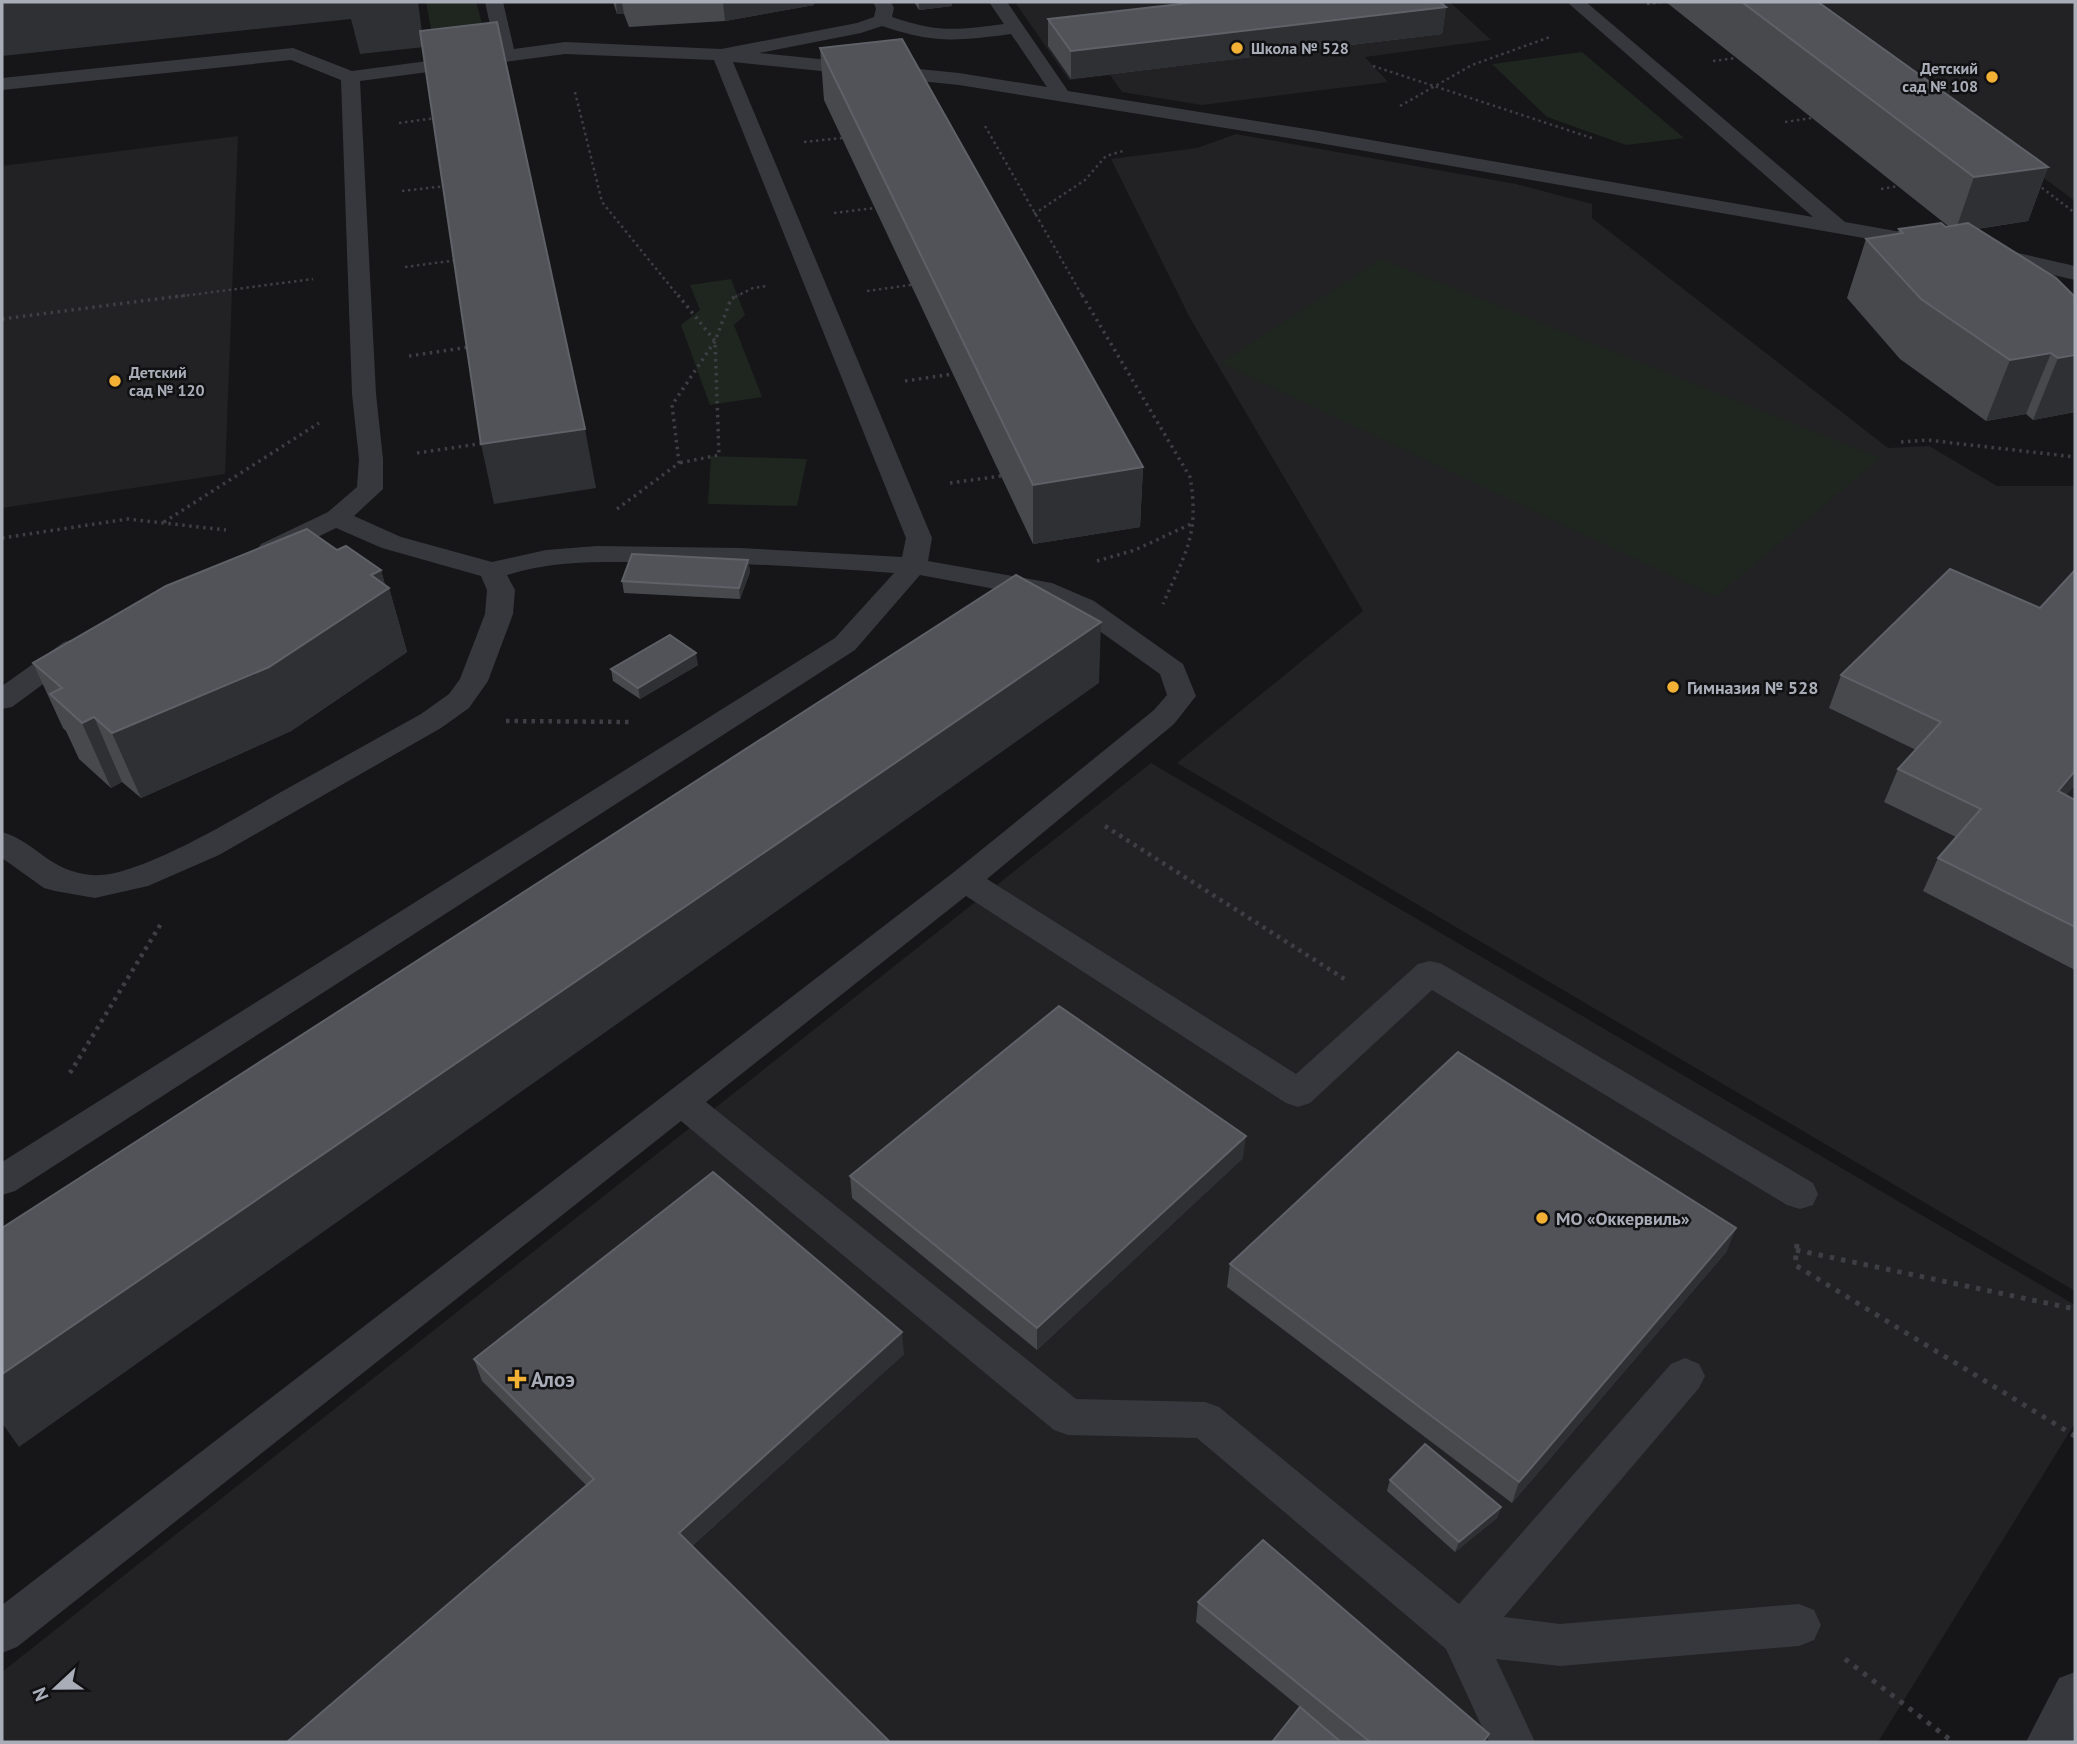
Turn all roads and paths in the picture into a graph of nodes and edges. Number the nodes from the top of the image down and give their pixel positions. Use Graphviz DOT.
graph roads {
  1 [pos="494,2"];
  2 [pos="998,2"];
  3 [pos="1576,2"];
  4 [pos="882,11"];
  5 [pos="1601,24"];
  6 [pos="1016,29"];
  7 [pos="565,48"];
  8 [pos="506,55"];
  9 [pos="720,55"];
  10 [pos="350,77"];
  11 [pos="959,79"];
  12 [pos="2,84"];
  13 [pos="1062,96"];
  14 [pos="1400,106"];
  15 [pos="1131,149"];
  16 [pos="2032,180"];
  17 [pos="2075,213"];
  18 [pos="1034,214"];
  19 [pos="1839,228"];
  20 [pos="1947,246"];
  21 [pos="1974,251"];
  22 [pos="358,273"];
  23 [pos="2075,273"];
  24 [pos="813,280"];
  25 [pos="2,319"];
  26 [pos="715,341"];
  27 [pos="471,347"];
  28 [pos="363,362"];
  29 [pos="363,394"];
  30 [pos="1900,442"];
  31 [pos="486,443"];
  32 [pos="2075,457"];
  33 [pos="371,459"];
  34 [pos="679,463"];
  35 [pos="337,517"];
  36 [pos="162,523"];
  37 [pos="1194,523"];
  38 [pos="295,537"];
  39 [pos="2,538"];
  40 [pos="555,556"];
  41 [pos="247,562"];
  42 [pos="914,566"];
  43 [pos="492,571"];
  44 [pos="1020,584"];
  45 [pos="97,637"];
  46 [pos="1143,647"];
  47 [pos="2,700"];
  48 [pos="432,721"];
  49 [pos="703,737"];
  50 [pos="1063,800"];
  51 [pos="2,843"];
  52 [pos="208,847"];
  53 [pos="965,880"];
  54 [pos="1391,1009"];
  55 [pos="64,1083"];
  56 [pos="681,1101"];
  57 [pos="2,1180"];
  58 [pos="1800,1194"];
  59 [pos="1796,1250"];
  60 [pos="2075,1309"];
  61 [pos="1685,1376"];
  62 [pos="2075,1436"];
  63 [pos="1799,1625"];
  64 [pos="2,1632"];
  65 [pos="1461,1634"];
  66 [pos="2075,1693"];
  67 [pos="1513,1742"];
  68 [pos="1953,1742"];
  69 [pos="2049,1742"];
  1 -- 8 [label="lane"];
  2 -- 6 [label="lane"];
  3 -- 5 [label="lane"];
  4 -- 6 [label="lane"];
  4 -- 9 [label="lane"];
  5 -- 14 [label="path"];
  5 -- 19 [label="lane"];
  6 -- 13 [label="lane"];
  7 -- 8 [label="lane"];
  7 -- 9 [label="lane"];
  7 -- 26 [label="path"];
  8 -- 10 [label="lane"];
  9 -- 11 [label="lane"];
  9 -- 24 [label="lane"];
  10 -- 12 [label="lane"];
  10 -- 22 [label="lane"];
  11 -- 13 [label="lane"];
  11 -- 18 [label="path"];
  13 -- 19 [label="lane"];
  15 -- 18 [label="path"];
  16 -- 17 [label="path"];
  18 -- 37 [label="path"];
  19 -- 20 [label="lane"];
  21 -- 23 [label="lane"];
  22 -- 25 [label="path"];
  22 -- 28 [label="lane"];
  24 -- 26 [label="path"];
  24 -- 42 [label="lane"];
  26 -- 34 [label="path"];
  26 -- 34 [label="path"];
  27 -- 28 [label="path"];
  28 -- 29 [label="lane"];
  29 -- 33 [label="lane"];
  29 -- 36 [label="path"];
  30 -- 32 [label="path"];
  31 -- 33 [label="path"];
  33 -- 35 [label="lane"];
  34 -- 40 [label="path"];
  35 -- 38 [label="lane"];
  35 -- 43 [label="lane"];
  36 -- 38 [label="path"];
  36 -- 39 [label="path"];
  37 -- 44 [label="path"];
  37 -- 46 [label="path"];
  38 -- 41 [label="lane"];
  40 -- 42 [label="lane"];
  40 -- 43 [label="lane"];
  42 -- 44 [label="lane"];
  42 -- 49 [label="lane"];
  43 -- 48 [label="lane"];
  44 -- 46 [label="lane"];
  45 -- 47 [label="lane"];
  46 -- 50 [label="lane"];
  48 -- 49 [label="path"];
  48 -- 52 [label="lane"];
  49 -- 57 [label="lane"];
  50 -- 53 [label="lane"];
  50 -- 54 [label="path"];
  51 -- 52 [label="lane"];
  52 -- 55 [label="path"];
  53 -- 54 [label="lane"];
  53 -- 56 [label="lane"];
  54 -- 58 [label="lane"];
  56 -- 64 [label="lane"];
  56 -- 65 [label="lane"];
  58 -- 59 [label="path"];
  59 -- 60 [label="path"];
  59 -- 62 [label="path"];
  61 -- 65 [label="lane"];
  63 -- 65 [label="lane"];
  63 -- 68 [label="path"];
  65 -- 67 [label="lane"];
  66 -- 69 [label="lane"];
}
